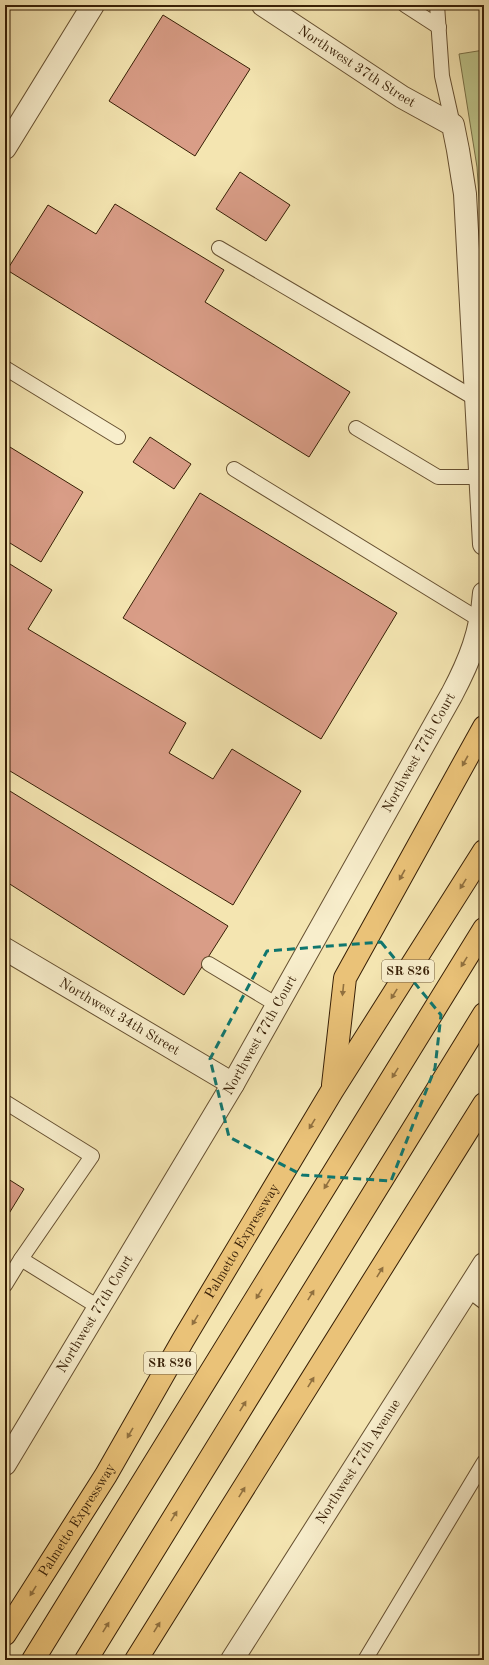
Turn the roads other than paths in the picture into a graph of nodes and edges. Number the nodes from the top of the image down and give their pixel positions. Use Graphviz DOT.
graph roads {
  1 [pos="93,5"];
  2 [pos="263,5"];
  3 [pos="405,5"];
  4 [pos="437,5"];
  5 [pos="439,27"];
  6 [pos="453,125"];
  7 [pos="5,148"];
  8 [pos="219,248"];
  9 [pos="5,368"];
  10 [pos="476,399"];
  11 [pos="356,428"];
  12 [pos="118,438"];
  13 [pos="234,469"];
  14 [pos="481,477"];
  15 [pos="484,544"];
  16 [pos="484,594"];
  17 [pos="480,620"];
  18 [pos="484,727"];
  19 [pos="484,851"];
  20 [pos="484,929"];
  21 [pos="5,949"];
  22 [pos="209,964"];
  23 [pos="278,1006"];
  24 [pos="484,1014"];
  25 [pos="233,1084"];
  26 [pos="332,1091"];
  27 [pos="5,1102"];
  28 [pos="484,1104"];
  29 [pos="484,1126"];
  30 [pos="446,1167"];
  31 [pos="21,1259"];
  32 [pos="484,1264"];
  33 [pos="5,1285"];
  34 [pos="476,1296"];
  35 [pos="100,1308"];
  36 [pos="484,1462"];
  37 [pos="5,1464"];
  38 [pos="5,1634"];
  39 [pos="33,1660"];
  40 [pos="86,1660"];
  41 [pos="136,1660"];
  42 [pos="232,1660"];
  43 [pos="365,1660"];
  1 -- 7 [label="street"];
  2 -- 6 [label="street, Northwest 37th Street"];
  3 -- 5 [label="lane"];
  4 -- 5 [label="lane"];
  5 -- 6 [label="lane"];
  6 -- 10 [label="street"];
  8 -- 10 [label="lane"];
  9 -- 12 [label="lane"];
  10 -- 14 [label="street"];
  11 -- 14 [label="lane"];
  13 -- 17 [label="lane"];
  14 -- 15 [label="street"];
  16 -- 17 [label="street, Northwest 77th Court"];
  17 -- 23 [label="street, Northwest 77th Court"];
  18 -- 26 [label="highway, one-way"];
  19 -- 26 [label="highway, Palmetto Expressway / SR 826, one-way"];
  20 -- 39 [label="highway, one-way"];
  21 -- 25 [label="street, Northwest 34th Street"];
  22 -- 23 [label="lane"];
  23 -- 25 [label="street, Northwest 77th Court"];
  40 -- 24 [label="highway, one-way"];
  25 -- 35 [label="street, Northwest 77th Court"];
  26 -- 38 [label="highway, Palmetto Expressway / SR 826, one-way"];
  27 -- 31 [label="lane"];
  28 -- 30 [label="highway"];
  29 -- 30 [label="highway"];
  41 -- 30 [label="highway, one-way"];
  31 -- 33 [label="lane"];
  31 -- 35 [label="lane"];
  32 -- 34 [label="street, Northwest 77th Avenue"];
  34 -- 42 [label="street, Northwest 77th Avenue"];
  35 -- 37 [label="street, Northwest 77th Court"];
  36 -- 43 [label="lane"];
}
